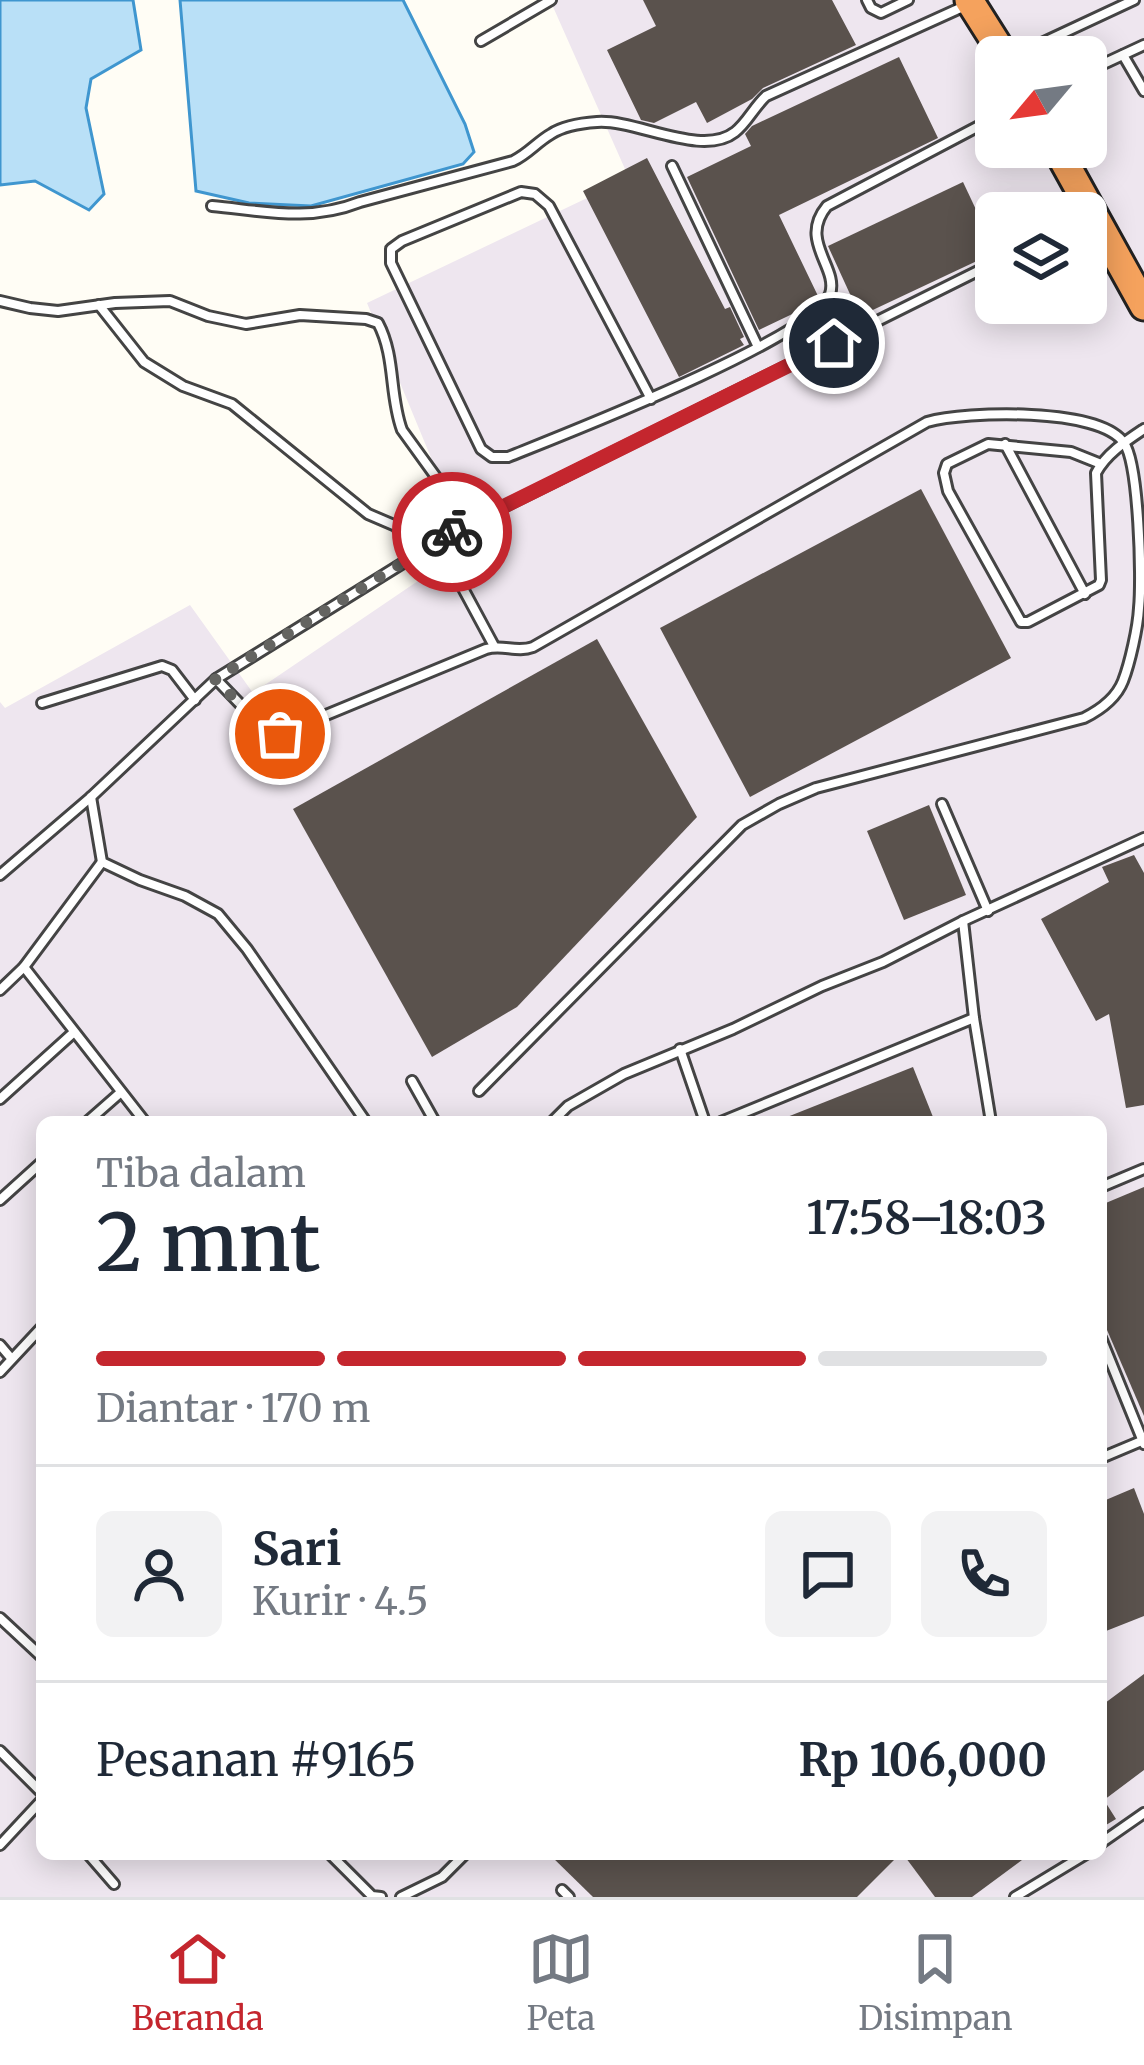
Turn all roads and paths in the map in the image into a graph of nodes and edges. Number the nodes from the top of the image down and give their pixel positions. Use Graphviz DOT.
graph roads {
  1 [pos="551,0"];
  2 [pos="867,0"];
  3 [pos="908,0"];
  4 [pos="1134,0"];
  5 [pos="970,2"];
  6 [pos="993,36"];
  7 [pos="1054,36"];
  8 [pos="481,41"];
  9 [pos="1144,45"];
  10 [pos="1123,55"];
  11 [pos="1107,62"];
  12 [pos="1144,91"];
  13 [pos="975,128"];
  14 [pos="672,166"];
  15 [pos="212,206"];
  16 [pos="1107,245"];
  17 [pos="975,272"];
  18 [pos="0,302"];
  19 [pos="99,305"];
  20 [pos="1144,306"];
  21 [pos="758,346"];
  22 [pos="651,399"];
  23 [pos="1144,429"];
  24 [pos="1124,442"];
  25 [pos="1005,444"];
  26 [pos="1101,464"];
  27 [pos="470,524"];
  28 [pos="438,542"];
  29 [pos="416,555"];
  30 [pos="1085,594"];
  31 [pos="494,646"];
  32 [pos="215,679"];
  33 [pos="195,700"];
  34 [pos="42,704"];
  35 [pos="91,797"];
  36 [pos="942,804"];
  37 [pos="1144,838"];
  38 [pos="102,862"];
  39 [pos="2,869"];
  40 [pos="988,911"];
  41 [pos="963,920"];
  42 [pos="24,967"];
  43 [pos="0,990"];
  44 [pos="974,1018"];
  45 [pos="73,1033"];
  46 [pos="680,1048"];
  47 [pos="412,1081"];
  48 [pos="479,1090"];
  49 [pos="120,1093"];
  50 [pos="0,1100"];
  51 [pos="94,1116"];
  52 [pos="140,1116"];
  53 [pos="362,1116"];
  54 [pos="432,1116"];
  55 [pos="559,1116"];
  56 [pos="702,1116"];
  57 [pos="737,1116"];
  58 [pos="990,1116"];
  59 [pos="36,1167"];
  60 [pos="1144,1168"];
  61 [pos="1107,1184"];
  62 [pos="0,1200"];
  63 [pos="36,1333"];
  64 [pos="0,1346"];
  65 [pos="1107,1353"];
  66 [pos="11,1358"];
  67 [pos="0,1372"];
  68 [pos="1144,1442"];
  69 [pos="1107,1456"];
  70 [pos="0,1618"];
  71 [pos="36,1651"];
  72 [pos="0,1751"];
  73 [pos="36,1790"];
  74 [pos="36,1803"];
  75 [pos="1144,1813"];
  76 [pos="1107,1840"];
  77 [pos="0,1845"];
  78 [pos="93,1860"];
  79 [pos="339,1860"];
  80 [pos="459,1860"];
  81 [pos="1076,1860"];
  82 [pos="114,1884"];
  83 [pos="381,1897"];
  84 [pos="401,1897"];
  85 [pos="1015,1897"];
  1 -- 8 [label="lane"];
  2 -- 3 [label="lane"];
  4 -- 7 [label="lane"];
  5 -- 6 [label="highway"];
  5 -- 15 [label="lane"];
  9 -- 10 [label="lane"];
  10 -- 11 [label="lane"];
  10 -- 12 [label="lane"];
  13 -- 21 [label="lane"];
  14 -- 21 [label="lane"];
  16 -- 20 [label="highway"];
  17 -- 27 [label="lane"];
  18 -- 19 [label="lane"];
  19 -- 27 [label="lane"];
  19 -- 29 [label="lane"];
  21 -- 22 [label="lane"];
  22 -- 22 [label="lane"];
  23 -- 24 [label="lane"];
  24 -- 26 [label="lane"];
  24 -- 31 [label="lane"];
  24 -- 48 [label="lane"];
  25 -- 26 [label="lane"];
  25 -- 30 [label="lane"];
  25 -- 30 [label="lane"];
  26 -- 30 [label="lane"];
  27 -- 28 [label="lane"];
  28 -- 29 [label="lane"];
  28 -- 31 [label="lane"];
  29 -- 32 [label="lane"];
  31 -- 32 [label="lane"];
  32 -- 33 [label="lane"];
  33 -- 34 [label="lane"];
  33 -- 35 [label="lane"];
  35 -- 38 [label="lane"];
  35 -- 39 [label="lane"];
  36 -- 40 [label="lane"];
  37 -- 40 [label="lane"];
  38 -- 42 [label="lane"];
  38 -- 53 [label="lane"];
  40 -- 41 [label="lane"];
  41 -- 44 [label="lane"];
  41 -- 46 [label="lane"];
  42 -- 43 [label="lane"];
  42 -- 45 [label="lane"];
  44 -- 57 [label="lane"];
  44 -- 58 [label="lane"];
  45 -- 49 [label="lane"];
  45 -- 50 [label="lane"];
  46 -- 55 [label="lane"];
  46 -- 56 [label="lane"];
  47 -- 54 [label="lane"];
  49 -- 51 [label="lane"];
  49 -- 52 [label="lane"];
  59 -- 62 [label="lane"];
  60 -- 61 [label="lane"];
  63 -- 66 [label="lane"];
  64 -- 66 [label="lane"];
  65 -- 68 [label="lane"];
  66 -- 67 [label="lane"];
  68 -- 69 [label="lane"];
  70 -- 71 [label="lane"];
  72 -- 73 [label="lane"];
  74 -- 77 [label="lane"];
  75 -- 76 [label="lane"];
  78 -- 82 [label="lane"];
  79 -- 83 [label="lane"];
  80 -- 84 [label="lane"];
  81 -- 85 [label="lane"];
}
